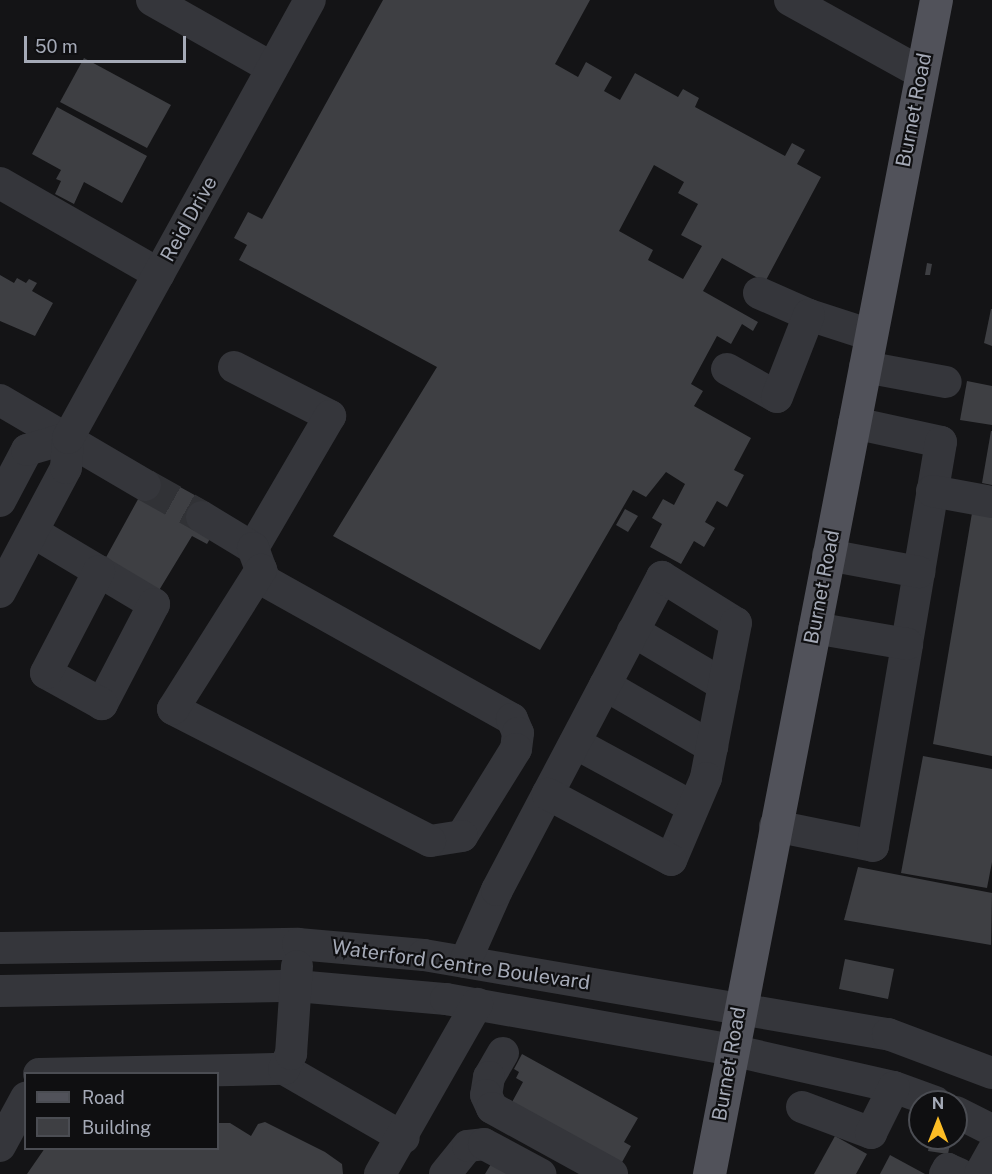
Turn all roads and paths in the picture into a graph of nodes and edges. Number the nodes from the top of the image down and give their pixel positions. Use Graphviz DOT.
graph roads {
  1 [pos="152,0"];
  2 [pos="310,0"];
  3 [pos="790,0"];
  4 [pos="936,0"];
  5 [pos="272,68"];
  6 [pos="920,72"];
  7 [pos="0,183"];
  8 [pos="159,274"];
  9 [pos="759,293"];
  10 [pos="809,315"];
  11 [pos="872,335"];
  12 [pos="234,367"];
  13 [pos="865,367"];
  14 [pos="727,369"];
  15 [pos="946,382"];
  16 [pos="0,400"];
  17 [pos="854,423"];
  18 [pos="68,438"];
  19 [pos="145,485"];
  20 [pos="932,492"];
  21 [pos="0,501"];
  22 [pos="992,502"];
  23 [pos="202,517"];
  24 [pos="33,532"];
  25 [pos="828,555"];
  26 [pos="257,559"];
  27 [pos="99,572"];
  28 [pos="919,572"];
  29 [pos="0,592"];
  30 [pos="814,628"];
  31 [pos="633,631"];
  32 [pos="907,644"];
  33 [pos="605,685"];
  34 [pos="724,685"];
  35 [pos="575,743"];
  36 [pos="712,747"];
  37 [pos="548,794"];
  38 [pos="693,807"];
  39 [pos="775,826"];
  40 [pos="298,944"];
  41 [pos="0,948"];
  42 [pos="465,962"];
  43 [pos="296,986"];
  44 [pos="0,991"];
  45 [pos="477,1004"];
  46 [pos="739,1008"];
  47 [pos="732,1050"];
  48 [pos="503,1053"];
  49 [pos="284,1070"];
  50 [pos="162,1072"];
  51 [pos="992,1073"];
  52 [pos="894,1087"];
  53 [pos="908,1092"];
  54 [pos="24,1102"];
  55 [pos="802,1107"];
  56 [pos="968,1118"];
  57 [pos="992,1130"];
  58 [pos="404,1138"];
  59 [pos="0,1146"];
  60 [pos="992,1152"];
  61 [pos="380,1174"];
  62 [pos="446,1174"];
  63 [pos="540,1174"];
  64 [pos="612,1174"];
  65 [pos="709,1174"];
  66 [pos="945,1174"];
  67 [pos="959,1174"];
  68 [pos="980,1174"];
  1 -- 5 [label="street"];
  2 -- 5 [label="street, Reid Drive"];
  3 -- 6 [label="street"];
  4 -- 6 [label="main road, Burnet Road"];
  5 -- 8 [label="street, Reid Drive"];
  6 -- 11 [label="main road, Burnet Road"];
  7 -- 8 [label="street"];
  8 -- 18 [label="street, Reid Drive"];
  9 -- 10 [label="street"];
  10 -- 11 [label="street"];
  10 -- 14 [label="street"];
  11 -- 13 [label="main road, Burnet Road"];
  12 -- 26 [label="street"];
  13 -- 15 [label="street"];
  13 -- 17 [label="main road, Burnet Road"];
  16 -- 18 [label="street"];
  17 -- 20 [label="street"];
  17 -- 25 [label="main road, Burnet Road"];
  18 -- 19 [label="street"];
  18 -- 21 [label="street"];
  18 -- 24 [label="street, Reid Drive"];
  20 -- 22 [label="street"];
  20 -- 28 [label="street"];
  23 -- 26 [label="street"];
  24 -- 27 [label="street"];
  24 -- 29 [label="street, Reid Drive"];
  25 -- 28 [label="street"];
  25 -- 30 [label="main road, Burnet Road"];
  26 -- 26 [label="street"];
  28 -- 32 [label="street"];
  30 -- 32 [label="street"];
  30 -- 39 [label="main road, Burnet Road"];
  31 -- 33 [label="street"];
  31 -- 34 [label="street"];
  31 -- 34 [label="street"];
  32 -- 39 [label="street"];
  33 -- 35 [label="street"];
  33 -- 36 [label="street"];
  34 -- 36 [label="street"];
  35 -- 37 [label="street"];
  35 -- 38 [label="street"];
  36 -- 38 [label="street"];
  37 -- 38 [label="street"];
  37 -- 42 [label="street"];
  39 -- 46 [label="main road, Burnet Road"];
  40 -- 41 [label="street, Waterford Centre Boulevard"];
  40 -- 42 [label="street, Waterford Centre Boulevard"];
  40 -- 43 [label="street"];
  42 -- 46 [label="street, Waterford Centre Boulevard"];
  43 -- 44 [label="street, Waterford Centre Boulevard"];
  43 -- 45 [label="street, Waterford Centre Boulevard"];
  43 -- 49 [label="street"];
  45 -- 47 [label="street, Waterford Centre Boulevard"];
  45 -- 58 [label="street"];
  46 -- 47 [label="main road, Burnet Road"];
  46 -- 51 [label="street, Waterford Centre Boulevard"];
  47 -- 52 [label="street, Waterford Centre Boulevard"];
  47 -- 65 [label="main road, Burnet Road"];
  48 -- 64 [label="street"];
  49 -- 50 [label="street"];
  49 -- 58 [label="street"];
  52 -- 53 [label="street, Waterford Centre Boulevard"];
  52 -- 55 [label="street"];
  54 -- 59 [label="street"];
  56 -- 57 [label="street"];
  58 -- 61 [label="street"];
  60 -- 68 [label="street"];
  62 -- 63 [label="street"];
  66 -- 67 [label="street"];
}
